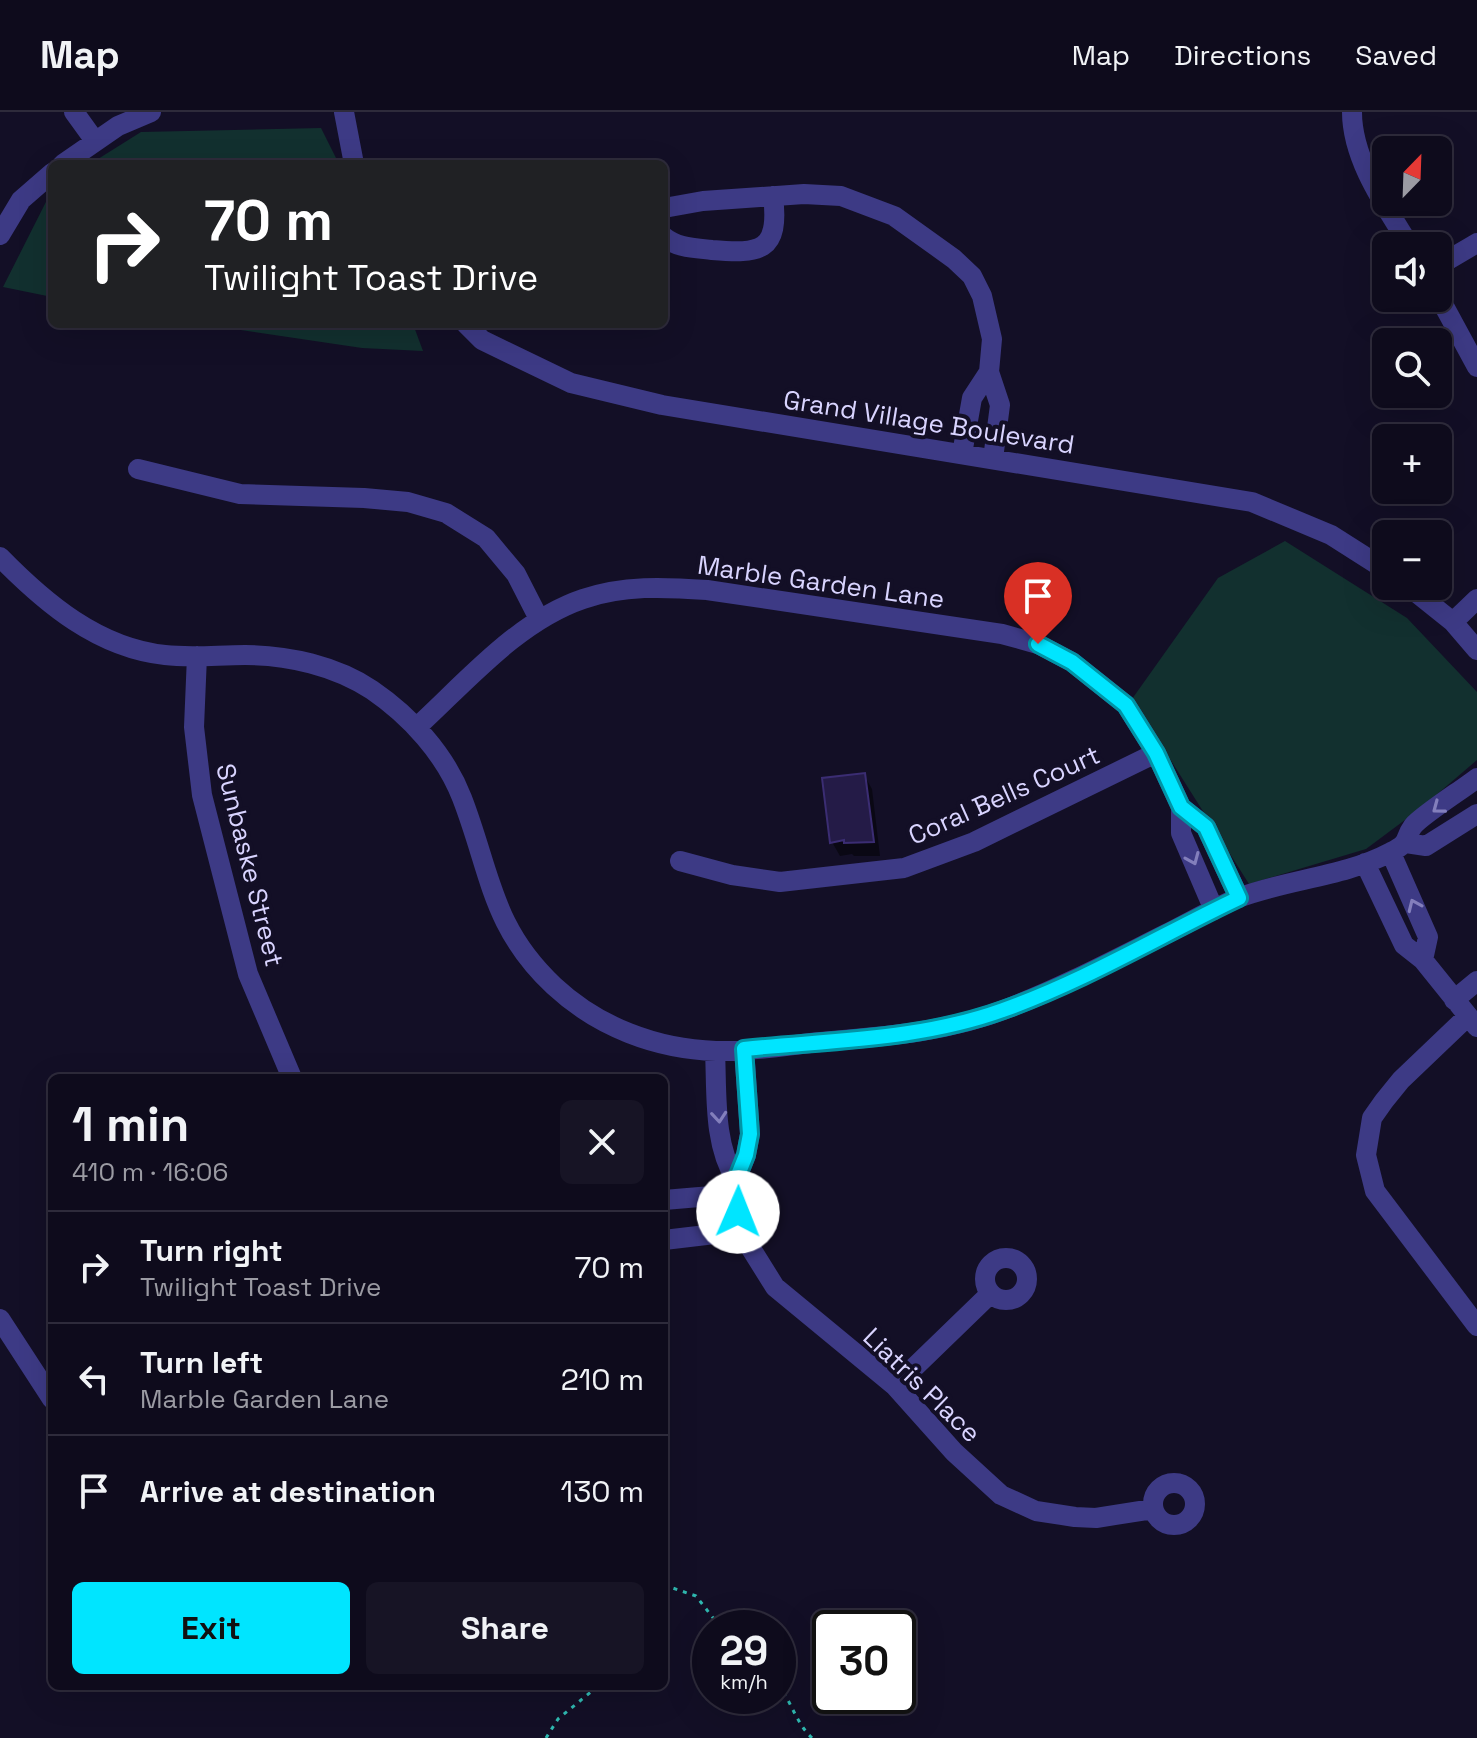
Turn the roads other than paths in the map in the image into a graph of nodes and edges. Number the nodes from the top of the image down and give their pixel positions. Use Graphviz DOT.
graph roads {
  1 [pos="74,112"];
  2 [pos="151,112"];
  3 [pos="344,112"];
  4 [pos="1352,112"];
  5 [pos="95,141"];
  6 [pos="69,160"];
  7 [pos="353,160"];
  8 [pos="48,176"];
  9 [pos="773,196"];
  10 [pos="668,207"];
  11 [pos="1401,232"];
  12 [pos="0,235"];
  13 [pos="668,239"];
  14 [pos="1477,243"];
  15 [pos="1452,258"];
  16 [pos="1447,312"];
  17 [pos="470,328"];
  18 [pos="1477,367"];
  19 [pos="989,372"];
  20 [pos="962,454"];
  21 [pos="993,459"];
  22 [pos="138,469"];
  23 [pos="0,557"];
  24 [pos="1372,561"];
  25 [pos="1477,599"];
  26 [pos="1426,600"];
  27 [pos="539,619"];
  28 [pos="1453,622"];
  29 [pos="1476,647"];
  30 [pos="197,656"];
  31 [pos="417,727"];
  32 [pos="1156,753"];
  33 [pos="1477,778"];
  34 [pos="1181,807"];
  35 [pos="1477,814"];
  36 [pos="1398,848"];
  37 [pos="680,861"];
  38 [pos="1365,863"];
  39 [pos="1239,898"];
  40 [pos="1214,910"];
  41 [pos="1423,960"];
  42 [pos="1477,981"];
  43 [pos="1466,1015"];
  44 [pos="744,1049"];
  45 [pos="715,1051"];
  46 [pos="290,1074"];
  47 [pos="736,1187"];
  48 [pos="668,1199"];
  49 [pos="740,1231"];
  50 [pos="668,1240"];
  51 [pos="990,1294"];
  52 [pos="0,1319"];
  53 [pos="1477,1326"];
  54 [pos="895,1386"];
  55 [pos="48,1393"];
  56 [pos="1153,1509"];
  1 -- 5 [label="street"];
  2 -- 5 [label="street"];
  3 -- 7 [label="street"];
  4 -- 11 [label="street"];
  5 -- 6 [label="street"];
  8 -- 12 [label="street"];
  9 -- 10 [label="street"];
  9 -- 13 [label="street"];
  9 -- 19 [label="street"];
  14 -- 15 [label="street"];
  16 -- 18 [label="street"];
  17 -- 20 [label="street, Grand Village Boulevard"];
  19 -- 20 [label="street"];
  19 -- 21 [label="street"];
  20 -- 21 [label="street, Grand Village Boulevard"];
  21 -- 24 [label="street, Grand Village Boulevard"];
  22 -- 27 [label="street"];
  23 -- 30 [label="street"];
  25 -- 28 [label="street"];
  26 -- 28 [label="street"];
  27 -- 31 [label="street, Marble Garden Lane"];
  27 -- 32 [label="street, Marble Garden Lane"];
  28 -- 29 [label="street"];
  30 -- 31 [label="street"];
  30 -- 46 [label="street, Sunbaske Street"];
  31 -- 45 [label="street"];
  32 -- 34 [label="street, Marble Garden Lane"];
  32 -- 37 [label="street, Coral Bells Court"];
  33 -- 36 [label="street, one-way"];
  34 -- 39 [label="street, Marble Garden Lane"];
  34 -- 40 [label="street, Marble Garden Lane, one-way"];
  35 -- 36 [label="street"];
  36 -- 38 [label="street"];
  41 -- 36 [label="street, one-way"];
  38 -- 39 [label="street"];
  38 -- 41 [label="street"];
  39 -- 40 [label="street"];
  40 -- 44 [label="street"];
  41 -- 43 [label="street"];
  42 -- 43 [label="street"];
  43 -- 53 [label="street"];
  44 -- 45 [label="street"];
  44 -- 47 [label="street, Liatris Place"];
  45 -- 47 [label="street, Liatris Place, one-way"];
  47 -- 48 [label="street"];
  47 -- 49 [label="street, Liatris Place"];
  49 -- 50 [label="street"];
  49 -- 54 [label="street, Liatris Place"];
  51 -- 54 [label="street"];
  52 -- 55 [label="street"];
  54 -- 56 [label="street, Liatris Place"];
}
